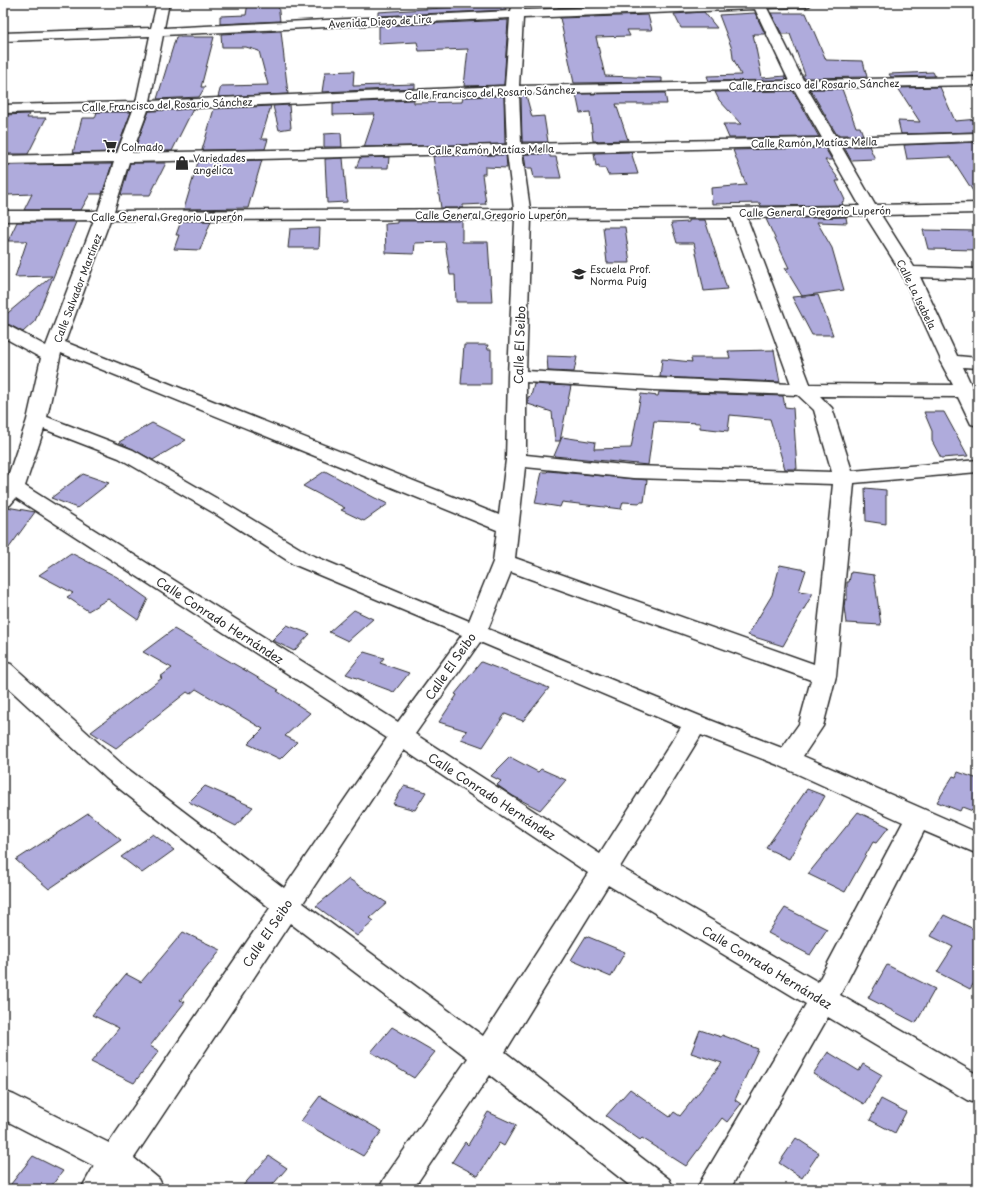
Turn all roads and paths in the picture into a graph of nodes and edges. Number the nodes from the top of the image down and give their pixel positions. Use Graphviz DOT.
graph roads {
  1 [pos="163,3"];
  2 [pos="805,3"];
  3 [pos="758,4"];
  4 [pos="518,8"];
  5 [pos="156,32"];
  6 [pos="3,37"];
  7 [pos="978,81"];
  8 [pos="798,84"];
  9 [pos="512,90"];
  10 [pos="142,106"];
  11 [pos="3,108"];
  12 [pos="978,137"];
  13 [pos="832,142"];
  14 [pos="514,148"];
  15 [pos="123,157"];
  16 [pos="3,160"];
  17 [pos="978,208"];
  18 [pos="870,210"];
  19 [pos="738,213"];
  20 [pos="523,214"];
  21 [pos="3,216"];
  22 [pos="104,216"];
  23 [pos="909,272"];
  24 [pos="978,274"];
  25 [pos="3,330"];
  26 [pos="54,351"];
  27 [pos="949,361"];
  28 [pos="978,363"];
  29 [pos="517,376"];
  30 [pos="803,390"];
  31 [pos="963,391"];
  32 [pos="37,420"];
  33 [pos="978,420"];
  34 [pos="516,460"];
  35 [pos="978,466"];
  36 [pos="844,478"];
  37 [pos="7,490"];
  38 [pos="507,526"];
  39 [pos="504,562"];
  40 [pos="476,631"];
  41 [pos="3,670"];
  42 [pos="824,676"];
  43 [pos="696,724"];
  44 [pos="401,736"];
  45 [pos="787,759"];
  46 [pos="918,818"];
  47 [pos="978,844"];
  48 [pos="604,870"];
  49 [pos="286,905"];
  50 [pos="823,1000"];
  51 [pos="487,1055"];
  52 [pos="978,1091"];
  53 [pos="3,1104"];
  54 [pos="114,1161"];
  55 [pos="97,1189"];
  56 [pos="148,1189"];
  57 [pos="395,1189"];
  58 [pos="658,1189"];
  59 [pos="713,1189"];
  1 -- 5 [label="street, Calle Salvador Martínez"];
  2 -- 3 [label="street, Avenida Diego de Lira"];
  3 -- 4 [label="street, Avenida Diego de Lira"];
  3 -- 8 [label="street, Calle La Isabela"];
  4 -- 5 [label="street, Avenida Diego de Lira"];
  4 -- 9 [label="street, Calle El Seibo"];
  5 -- 6 [label="street, Avenida Diego de Lira"];
  5 -- 10 [label="street, Calle Salvador Martínez"];
  7 -- 8 [label="street, Calle Francisco del Rosario Sánchez"];
  8 -- 9 [label="street, Calle Francisco del Rosario Sánchez"];
  8 -- 13 [label="street, Calle La Isabela"];
  9 -- 10 [label="street, Calle Francisco del Rosario Sánchez"];
  9 -- 14 [label="street, Calle El Seibo"];
  10 -- 11 [label="street, Calle Francisco del Rosario Sánchez"];
  10 -- 15 [label="street, Calle Salvador Martínez"];
  12 -- 13 [label="street, Calle Ramón Matías Mella"];
  13 -- 14 [label="street, Calle Ramón Matías Mella"];
  13 -- 18 [label="street, Calle La Isabela"];
  14 -- 15 [label="street, Calle Ramón Matías Mella"];
  14 -- 20 [label="street, Calle El Seibo"];
  15 -- 16 [label="street, Calle Ramón Matías Mella"];
  15 -- 22 [label="street, Calle Salvador Martínez"];
  17 -- 18 [label="street, Calle General Gregorio Luperón"];
  18 -- 19 [label="street, Calle General Gregorio Luperón"];
  18 -- 23 [label="street, Calle La Isabela"];
  19 -- 20 [label="street, Calle General Gregorio Luperón"];
  19 -- 30 [label="street"];
  20 -- 22 [label="street, Calle General Gregorio Luperón"];
  20 -- 29 [label="street, Calle El Seibo"];
  21 -- 22 [label="street, Calle General Gregorio Luperón"];
  22 -- 26 [label="street, Calle Salvador Martínez"];
  23 -- 24 [label="street"];
  23 -- 27 [label="street, Calle La Isabela"];
  25 -- 26 [label="street"];
  26 -- 32 [label="street, Calle Salvador Martínez"];
  26 -- 38 [label="street"];
  27 -- 28 [label="street"];
  27 -- 31 [label="street, Calle La Isabela"];
  29 -- 30 [label="street"];
  29 -- 34 [label="street, Calle El Seibo"];
  30 -- 31 [label="street"];
  30 -- 36 [label="street"];
  31 -- 33 [label="street, Calle La Isabela"];
  32 -- 37 [label="street, Calle Salvador Martínez"];
  32 -- 40 [label="street"];
  34 -- 36 [label="street"];
  34 -- 38 [label="street, Calle El Seibo"];
  35 -- 36 [label="street"];
  36 -- 42 [label="street"];
  37 -- 44 [label="street, Calle Conrado Hernández"];
  38 -- 39 [label="street, Calle El Seibo"];
  39 -- 40 [label="street, Calle El Seibo"];
  39 -- 42 [label="street"];
  40 -- 43 [label="street"];
  40 -- 44 [label="street, Calle El Seibo"];
  41 -- 49 [label="street"];
  42 -- 45 [label="street"];
  43 -- 45 [label="street"];
  43 -- 48 [label="street"];
  44 -- 48 [label="street, Calle Conrado Hernández"];
  44 -- 49 [label="street, Calle El Seibo"];
  45 -- 46 [label="street"];
  46 -- 47 [label="street"];
  46 -- 50 [label="street"];
  48 -- 50 [label="street, Calle Conrado Hernández"];
  48 -- 51 [label="street"];
  49 -- 51 [label="street"];
  49 -- 54 [label="street, Calle El Seibo"];
  50 -- 52 [label="street, Calle Conrado Hernández"];
  50 -- 59 [label="street"];
  51 -- 57 [label="street"];
  51 -- 58 [label="street"];
  53 -- 54 [label="street"];
  54 -- 55 [label="street, Calle El Seibo"];
  54 -- 56 [label="street"];
}
